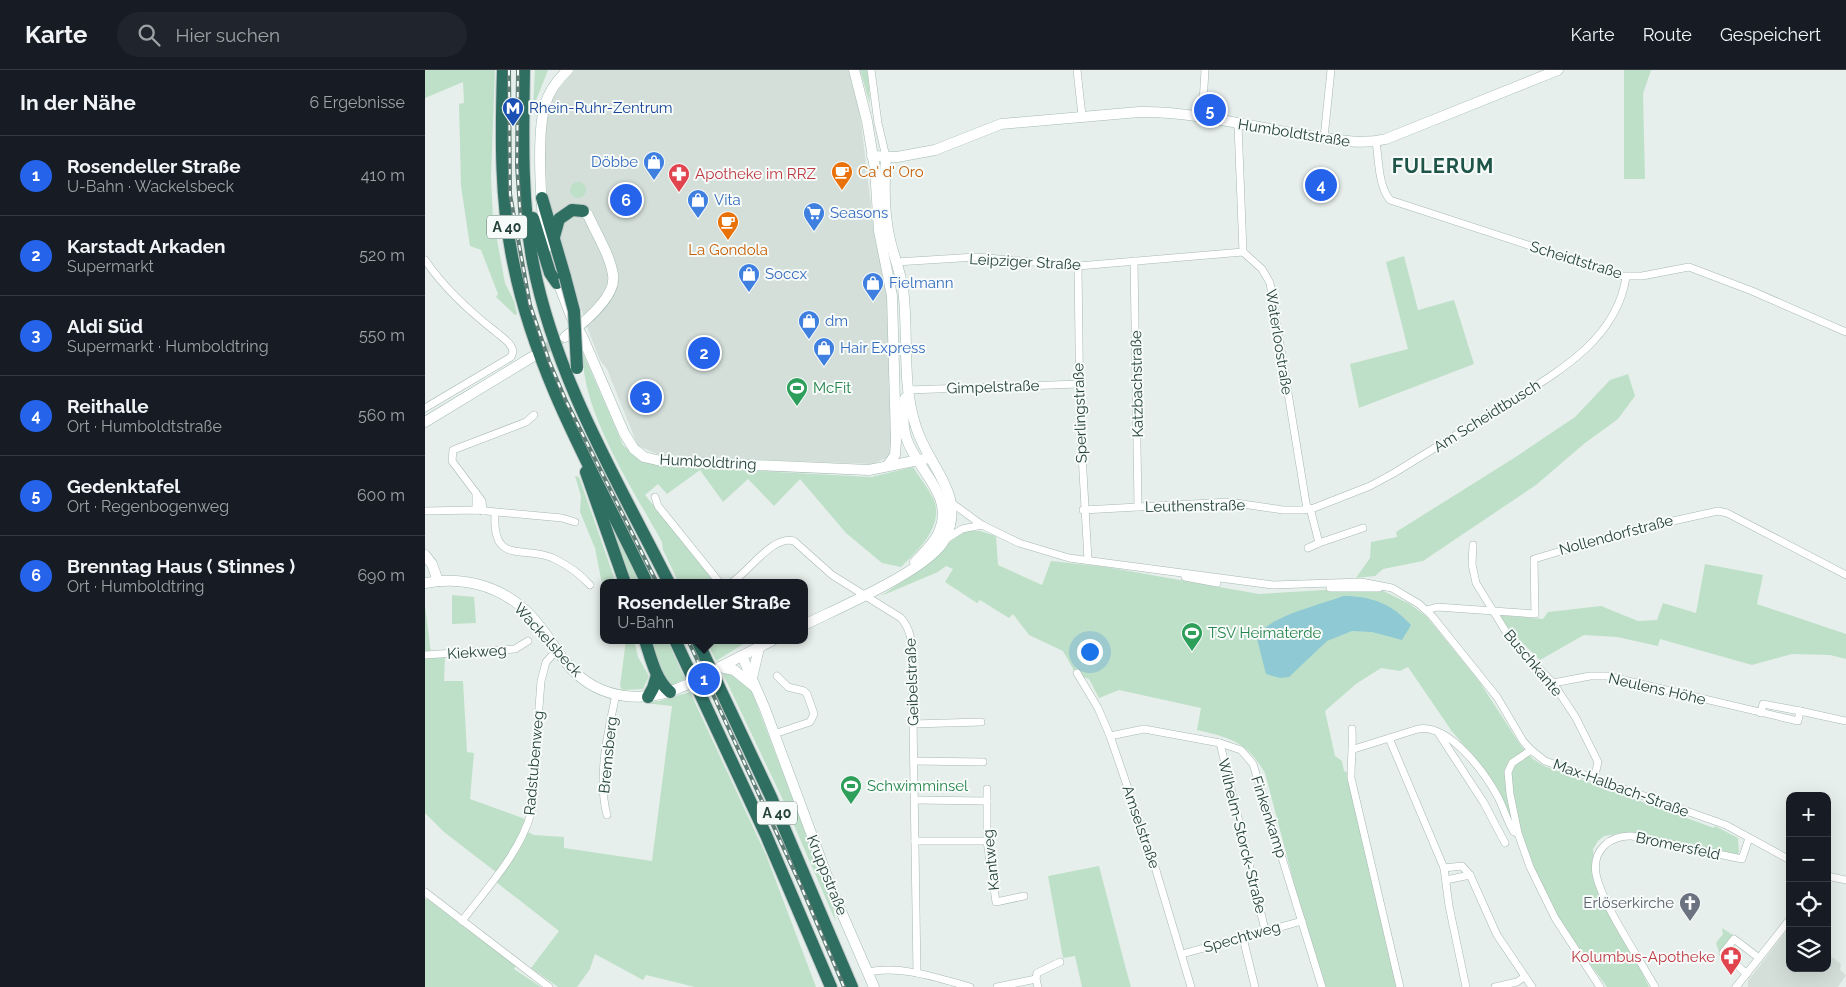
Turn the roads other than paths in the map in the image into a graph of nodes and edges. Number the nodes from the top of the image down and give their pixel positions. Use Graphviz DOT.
graph roads {
  1 [pos="503,70"];
  2 [pos="524,70"];
  3 [pos="568,70"];
  4 [pos="854,70"];
  5 [pos="871,70"];
  6 [pos="1077,70"];
  7 [pos="1205,70"];
  8 [pos="1331,70"];
  9 [pos="1558,70"];
  10 [pos="1082,116"];
  11 [pos="1202,119"];
  12 [pos="1238,125"];
  13 [pos="1324,138"];
  14 [pos="1376,142"];
  15 [pos="872,156"];
  16 [pos="886,157"];
  17 [pos="524,170"];
  18 [pos="542,198"];
  19 [pos="583,211"];
  20 [pos="553,242"];
  21 [pos="1243,252"];
  22 [pos="425,260"];
  23 [pos="896,262"];
  24 [pos="1133,262"];
  25 [pos="1077,266"];
  26 [pos="1626,276"];
  27 [pos="561,280"];
  28 [pos="577,328"];
  29 [pos="1846,332"];
  30 [pos="565,337"];
  31 [pos="532,357"];
  32 [pos="1079,384"];
  33 [pos="907,390"];
  34 [pos="895,394"];
  35 [pos="425,408"];
  36 [pos="534,415"];
  37 [pos="904,417"];
  38 [pos="425,422"];
  39 [pos="595,437"];
  40 [pos="580,445"];
  41 [pos="929,458"];
  42 [pos="917,460"];
  43 [pos="888,465"];
  44 [pos="940,495"];
  45 [pos="655,497"];
  46 [pos="952,503"];
  47 [pos="1139,507"];
  48 [pos="1308,509"];
  49 [pos="1083,510"];
  50 [pos="425,511"];
  51 [pos="479,511"];
  52 [pos="495,513"];
  53 [pos="943,516"];
  54 [pos="575,522"];
  55 [pos="982,525"];
  56 [pos="1363,528"];
  57 [pos="945,540"];
  58 [pos="1319,544"];
  59 [pos="1473,545"];
  60 [pos="1308,548"];
  61 [pos="425,555"];
  62 [pos="1088,560"];
  63 [pos="908,570"];
  64 [pos="1846,575"];
  65 [pos="624,579"];
  66 [pos="645,579"];
  67 [pos="667,579"];
  68 [pos="717,579"];
  69 [pos="736,579"];
  70 [pos="438,581"];
  71 [pos="425,583"];
  72 [pos="590,585"];
  73 [pos="865,596"];
  74 [pos="1491,609"];
  75 [pos="1427,610"];
  76 [pos="808,623"];
  77 [pos="528,641"];
  78 [pos="646,644"];
  79 [pos="677,644"];
  80 [pos="699,644"];
  81 [pos="766,644"];
  82 [pos="759,648"];
  83 [pos="557,650"];
  84 [pos="425,655"];
  85 [pos="742,656"];
  86 [pos="1077,673"];
  87 [pos="657,675"];
  88 [pos="777,676"];
  89 [pos="754,682"];
  90 [pos="1553,683"];
  91 [pos="686,685"];
  92 [pos="670,692"];
  93 [pos="616,694"];
  94 [pos="648,697"];
  95 [pos="1846,721"];
  96 [pos="981,722"];
  97 [pos="913,724"];
  98 [pos="1352,729"];
  99 [pos="1438,731"];
  100 [pos="774,734"];
  101 [pos="1110,736"];
  102 [pos="1389,738"];
  103 [pos="1220,743"];
  104 [pos="1354,750"];
  105 [pos="1531,750"];
  106 [pos="914,761"];
  107 [pos="983,762"];
  108 [pos="1594,779"];
  109 [pos="987,790"];
  110 [pos="915,800"];
  111 [pos="987,801"];
  112 [pos="607,815"];
  113 [pos="1518,835"];
  114 [pos="1749,838"];
  115 [pos="987,841"];
  116 [pos="915,842"];
  117 [pos="1505,843"];
  118 [pos="1786,858"];
  119 [pos="1445,868"];
  120 [pos="1471,875"];
  121 [pos="1831,877"];
  122 [pos="1446,880"];
  123 [pos="1846,880"];
  124 [pos="425,892"];
  125 [pos="1025,896"];
  126 [pos="462,920"];
  127 [pos="1302,921"];
  128 [pos="1786,924"];
  129 [pos="1265,930"];
  130 [pos="1243,938"];
  131 [pos="1182,954"];
  132 [pos="1759,958"];
  133 [pos="1060,962"];
  134 [pos="868,972"];
  135 [pos="917,973"];
  136 [pos="1747,974"];
  137 [pos="1524,977"];
  138 [pos="1037,983"];
  139 [pos="1739,986"];
  140 [pos="549,987"];
  141 [pos="830,987"];
  142 [pos="852,987"];
  143 [pos="875,987"];
  144 [pos="970,987"];
  145 [pos="997,987"];
  146 [pos="1191,987"];
  147 [pos="1255,987"];
  148 [pos="1322,987"];
  149 [pos="1400,987"];
  150 [pos="1466,987"];
  151 [pos="1495,987"];
  152 [pos="1532,987"];
  153 [pos="1601,987"];
  154 [pos="1655,987"];
  1 -- 40 [label="highway, A 40"];
  2 -- 17 [label="highway, A 40"];
  3 -- 18 [label="street, Humboldtring"];
  4 -- 15 [label="street"];
  5 -- 16 [label="street"];
  6 -- 10 [label="street"];
  7 -- 11 [label="street"];
  8 -- 13 [label="street"];
  9 -- 14 [label="street, Humboldtstraße"];
  10 -- 11 [label="street, Humboldtstraße"];
  10 -- 16 [label="street, Humboldtstraße"];
  11 -- 12 [label="street, Humboldtstraße"];
  12 -- 13 [label="street, Humboldtstraße"];
  12 -- 21 [label="street"];
  13 -- 14 [label="street, Humboldtstraße"];
  14 -- 26 [label="street, Scheidtstraße"];
  15 -- 16 [label="street, Humboldtstraße"];
  15 -- 34 [label="street"];
  16 -- 23 [label="street, Max-Halbach-Straße"];
  17 -- 27 [label="highway"];
  17 -- 39 [label="highway, A 40"];
  18 -- 20 [label="highway"];
  18 -- 27 [label="street, Humboldtring"];
  19 -- 20 [label="highway"];
  19 -- 28 [label="street"];
  20 -- 27 [label="highway"];
  21 -- 24 [label="street, Leipziger Straße"];
  21 -- 48 [label="street, Waterloostraße"];
  22 -- 35 [label="street"];
  23 -- 25 [label="street, Leipziger Straße"];
  23 -- 33 [label="street, Max-Halbach-Straße"];
  24 -- 25 [label="street, Leipziger Straße"];
  24 -- 47 [label="street, Katzbachstraße"];
  25 -- 32 [label="street, Sperlingstraße"];
  26 -- 29 [label="street, Scheidtstraße"];
  26 -- 48 [label="street, Am Scheidtbusch"];
  27 -- 28 [label="street, Humboldtring"];
  27 -- 39 [label="highway, bridge"];
  28 -- 30 [label="street"];
  28 -- 43 [label="street, Humboldtring"];
  31 -- 38 [label="street"];
  32 -- 33 [label="street, Gimpelstraße"];
  32 -- 49 [label="street, Sperlingstraße"];
  33 -- 37 [label="street, Max-Halbach-Straße"];
  33 -- 41 [label="street, Max-Halbach-Straße"];
  34 -- 37 [label="street"];
  34 -- 43 [label="street"];
  36 -- 51 [label="street"];
  37 -- 42 [label="street, Max-Halbach-Straße"];
  39 -- 67 [label="highway, A 40"];
  40 -- 65 [label="highway"];
  40 -- 66 [label="highway, A 40"];
  41 -- 42 [label="street"];
  41 -- 46 [label="street, Max-Halbach-Straße"];
  42 -- 43 [label="street, Humboldtring"];
  42 -- 44 [label="street, Max-Halbach-Straße"];
  44 -- 46 [label="street, Max-Halbach-Straße"];
  44 -- 53 [label="street"];
  45 -- 68 [label="street"];
  46 -- 53 [label="street"];
  46 -- 55 [label="street, Max-Halbach-Straße"];
  46 -- 57 [label="street"];
  47 -- 48 [label="street, Leuthenstraße"];
  47 -- 49 [label="street, Leuthenstraße"];
  48 -- 58 [label="street, Waterloostraße"];
  49 -- 62 [label="street, Sperlingstraße"];
  50 -- 51 [label="street"];
  51 -- 52 [label="street"];
  52 -- 54 [label="street"];
  52 -- 72 [label="street"];
  53 -- 63 [label="street"];
  55 -- 57 [label="street"];
  55 -- 62 [label="street, Max-Halbach-Straße"];
  56 -- 58 [label="street"];
  57 -- 63 [label="street"];
  58 -- 60 [label="street"];
  59 -- 74 [label="street, Buschkante"];
  61 -- 70 [label="street"];
  62 -- 75 [label="street, Max-Halbach-Straße"];
  63 -- 73 [label="street"];
  64 -- 74 [label="street, Nollendorfstraße"];
  69 -- 73 [label="street"];
  70 -- 71 [label="street, Wackelsbeck"];
  70 -- 83 [label="street, Wackelsbeck"];
  73 -- 76 [label="street"];
  73 -- 97 [label="street, Geibelstraße"];
  74 -- 75 [label="street, Nollendorfstraße"];
  74 -- 90 [label="street, Buschkante"];
  75 -- 105 [label="street, Max-Halbach-Straße"];
  77 -- 84 [label="street, Kiekweg"];
  78 -- 87 [label="highway"];
  79 -- 141 [label="highway, A 40"];
  80 -- 142 [label="highway, A 40"];
  81 -- 82 [label="street"];
  82 -- 85 [label="street"];
  82 -- 89 [label="street"];
  83 -- 93 [label="street, Wackelsbeck"];
  83 -- 126 [label="street, Radstubenweg"];
  85 -- 89 [label="street, Kruppstraße"];
  85 -- 89 [label="street"];
  86 -- 101 [label="street, Amselstraße"];
  87 -- 92 [label="highway"];
  87 -- 94 [label="highway"];
  88 -- 100 [label="street"];
  89 -- 100 [label="street, Kruppstraße"];
  90 -- 95 [label="street, Neulens Höhe"];
  90 -- 108 [label="street, Buschkante"];
  91 -- 92 [label="street, Wackelsbeck"];
  92 -- 94 [label="street, Wackelsbeck"];
  93 -- 94 [label="street, Wackelsbeck"];
  93 -- 112 [label="street, Bremsberg"];
  96 -- 97 [label="street"];
  97 -- 106 [label="street, Geibelstraße"];
  98 -- 104 [label="street"];
  99 -- 102 [label="street"];
  99 -- 113 [label="street"];
  99 -- 117 [label="street"];
  100 -- 134 [label="street, Kruppstraße"];
  101 -- 103 [label="street, Finkenkamp"];
  101 -- 131 [label="street, Amselstraße"];
  102 -- 104 [label="street"];
  102 -- 119 [label="street"];
  103 -- 127 [label="street, Finkenkamp"];
  103 -- 129 [label="street, Wilhelm-Storck-Straße"];
  104 -- 149 [label="street"];
  105 -- 108 [label="street, Max-Halbach-Straße"];
  105 -- 113 [label="street"];
  106 -- 107 [label="street"];
  106 -- 110 [label="street, Geibelstraße"];
  108 -- 114 [label="street, Max-Halbach-Straße"];
  109 -- 111 [label="street, Kantweg"];
  110 -- 111 [label="street"];
  110 -- 116 [label="street, Geibelstraße"];
  111 -- 115 [label="street, Kantweg"];
  113 -- 153 [label="street"];
  114 -- 118 [label="street, Max-Halbach-Straße"];
  114 -- 154 [label="street, Bromersfeld"];
  115 -- 116 [label="street"];
  115 -- 125 [label="street, Kantweg"];
  116 -- 135 [label="street, Geibelstraße"];
  119 -- 120 [label="street"];
  119 -- 122 [label="street"];
  120 -- 122 [label="street"];
  120 -- 137 [label="street"];
  121 -- 123 [label="street"];
  122 -- 150 [label="street"];
  124 -- 126 [label="street"];
  126 -- 140 [label="street"];
  127 -- 129 [label="street, Spechtweg"];
  127 -- 148 [label="street, Finkenkamp"];
  128 -- 132 [label="street"];
  129 -- 130 [label="street, Spechtweg"];
  130 -- 131 [label="street, Spechtweg"];
  130 -- 147 [label="street"];
  131 -- 146 [label="street, Amselstraße"];
  132 -- 136 [label="street"];
  132 -- 136 [label="street"];
  133 -- 138 [label="street"];
  134 -- 135 [label="street"];
  134 -- 143 [label="street, Kruppstraße"];
  135 -- 144 [label="street"];
  136 -- 139 [label="street"];
  137 -- 151 [label="street"];
  137 -- 152 [label="street"];
  138 -- 145 [label="street"];
}
